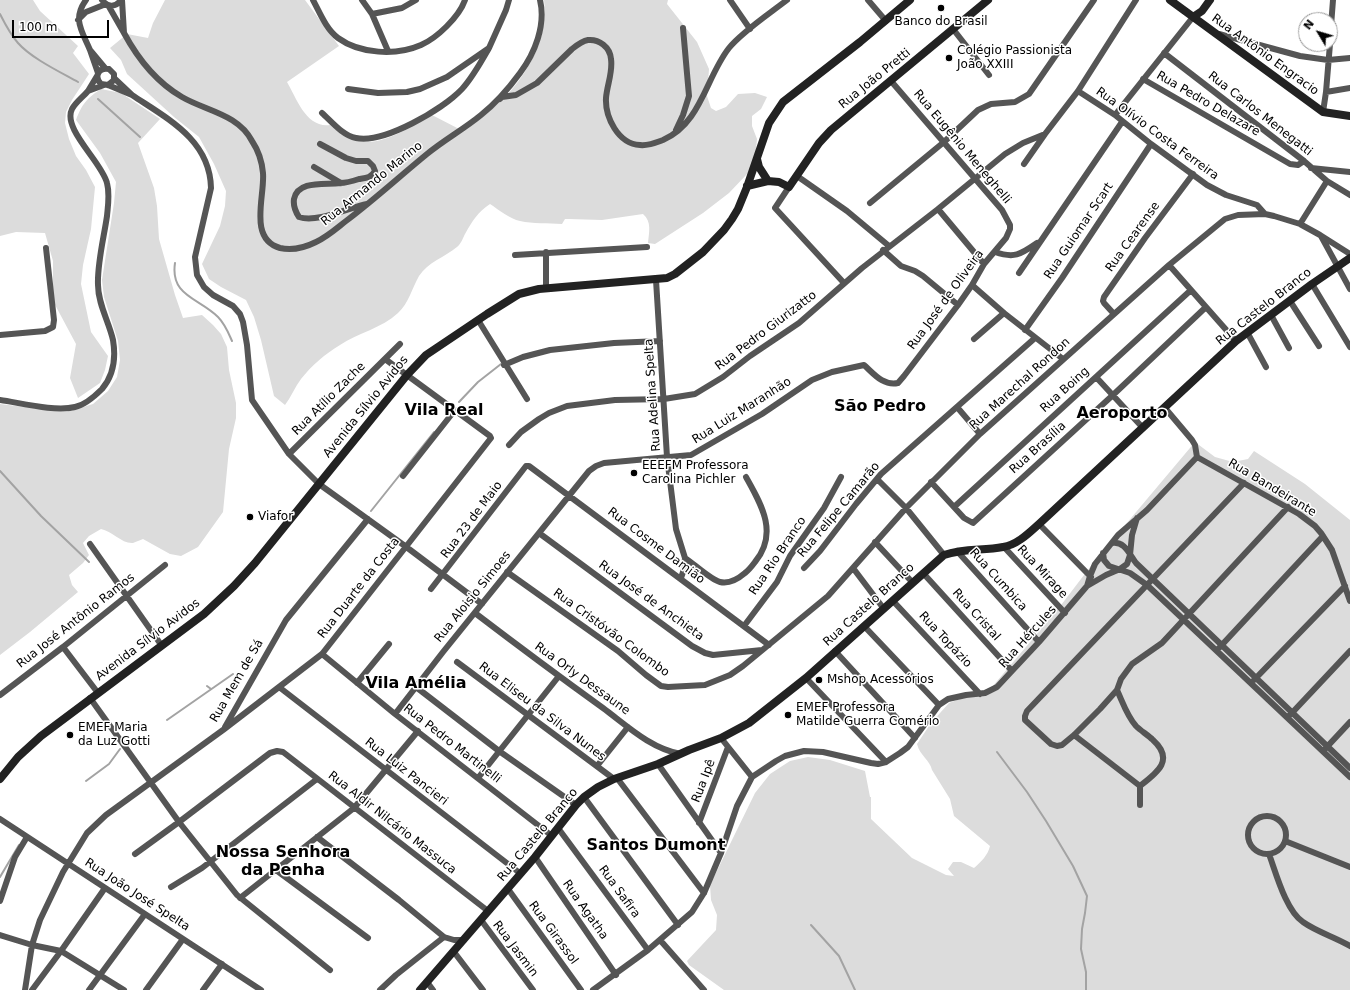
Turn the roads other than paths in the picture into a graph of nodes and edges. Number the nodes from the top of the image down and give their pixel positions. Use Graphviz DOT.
graph roads {
  1 [pos="86,0"];
  2 [pos="122,0"];
  3 [pos="313,0"];
  4 [pos="362,0"];
  5 [pos="465,0"];
  6 [pos="509,0"];
  7 [pos="540,0"];
  8 [pos="730,0"];
  9 [pos="787,0"];
  10 [pos="868,0"];
  11 [pos="910,0"];
  12 [pos="988,0"];
  13 [pos="1094,0"];
  14 [pos="1136,0"];
  15 [pos="1170,0"];
  16 [pos="1210,0"];
  17 [pos="1333,0"];
  18 [pos="413,1"];
  19 [pos="106,3"];
  20 [pos="1332,12"];
  21 [pos="372,14"];
  22 [pos="1193,17"];
  23 [pos="78,20"];
  24 [pos="886,21"];
  25 [pos="683,28"];
  26 [pos="750,29"];
  27 [pos="953,29"];
  28 [pos="124,33"];
  29 [pos="1215,33"];
  30 [pos="489,48"];
  31 [pos="90,50"];
  32 [pos="388,51"];
  33 [pos="1329,52"];
  34 [pos="1164,53"];
  35 [pos="1350,58"];
  36 [pos="1328,60"];
  37 [pos="105,68"];
  38 [pos="97,75"];
  39 [pos="989,75"];
  40 [pos="114,78"];
  41 [pos="1143,79"];
  42 [pos="892,81"];
  43 [pos="106,85"];
  44 [pos="1350,88"];
  45 [pos="348,89"];
  46 [pos="88,91"];
  47 [pos="1078,91"];
  48 [pos="1326,92"];
  49 [pos="132,95"];
  50 [pos="496,102"];
  51 [pos="1323,112"];
  52 [pos="322,113"];
  53 [pos="1115,116"];
  54 [pos="1350,116"];
  55 [pos="1122,122"];
  56 [pos="674,133"];
  57 [pos="1044,134"];
  58 [pos="944,142"];
  59 [pos="320,144"];
  60 [pos="1151,144"];
  61 [pos="757,159"];
  62 [pos="1304,161"];
  63 [pos="1024,164"];
  64 [pos="314,167"];
  65 [pos="1311,168"];
  66 [pos="1350,172"];
  67 [pos="1193,174"];
  68 [pos="798,176"];
  69 [pos="975,179"];
  70 [pos="768,181"];
  71 [pos="1327,181"];
  72 [pos="341,183"];
  73 [pos="747,186"];
  74 [pos="789,187"];
  75 [pos="1350,195"];
  76 [pos="370,203"];
  77 [pos="870,203"];
  78 [pos="938,209"];
  79 [pos="1265,214"];
  80 [pos="1300,224"];
  81 [pos="1010,229"];
  82 [pos="1320,235"];
  83 [pos="1040,240"];
  84 [pos="647,247"];
  85 [pos="46,248"];
  86 [pos="886,248"];
  87 [pos="546,252"];
  88 [pos="995,252"];
  89 [pos="1350,254"];
  90 [pos="515,255"];
  91 [pos="1350,258"];
  92 [pos="984,264"];
  93 [pos="1170,265"];
  94 [pos="1338,265"];
  95 [pos="1019,273"];
  96 [pos="656,280"];
  97 [pos="844,283"];
  98 [pos="1312,284"];
  99 [pos="972,285"];
  100 [pos="546,288"];
  101 [pos="1350,289"];
  102 [pos="1191,290"];
  103 [pos="1290,300"];
  104 [pos="958,305"];
  105 [pos="1206,307"];
  106 [pos="1004,313"];
  107 [pos="1114,314"];
  108 [pos="1271,315"];
  109 [pos="478,320"];
  110 [pos="1025,330"];
  111 [pos="1247,332"];
  112 [pos="0,335"];
  113 [pos="1035,338"];
  114 [pos="974,339"];
  115 [pos="660,341"];
  116 [pos="1236,341"];
  117 [pos="400,344"];
  118 [pos="1319,346"];
  119 [pos="1350,347"];
  120 [pos="1289,348"];
  121 [pos="385,359"];
  122 [pos="1063,359"];
  123 [pos="504,365"];
  124 [pos="864,365"];
  125 [pos="1266,367"];
  126 [pos="407,375"];
  127 [pos="1096,377"];
  128 [pos="1112,395"];
  129 [pos="526,399"];
  130 [pos="664,399"];
  131 [pos="0,400"];
  132 [pos="957,407"];
  133 [pos="1165,408"];
  134 [pos="455,410"];
  135 [pos="1143,428"];
  136 [pos="980,434"];
  137 [pos="509,445"];
  138 [pos="290,454"];
  139 [pos="668,457"];
  140 [pos="1197,457"];
  141 [pos="529,466"];
  142 [pos="403,476"];
  143 [pos="746,477"];
  144 [pos="841,477"];
  145 [pos="877,478"];
  146 [pos="931,482"];
  147 [pos="1244,483"];
  148 [pos="319,484"];
  149 [pos="569,495"];
  150 [pos="954,507"];
  151 [pos="1288,507"];
  152 [pos="906,508"];
  153 [pos="1137,518"];
  154 [pos="368,519"];
  155 [pos="1039,524"];
  156 [pos="538,533"];
  157 [pos="1323,536"];
  158 [pos="875,542"];
  159 [pos="1112,543"];
  160 [pos="90,544"];
  161 [pos="405,546"];
  162 [pos="1004,547"];
  163 [pos="957,550"];
  164 [pos="1103,553"];
  165 [pos="1130,554"];
  166 [pos="944,555"];
  167 [pos="684,558"];
  168 [pos="165,565"];
  169 [pos="804,568"];
  170 [pos="852,568"];
  171 [pos="1120,569"];
  172 [pos="508,572"];
  173 [pos="923,573"];
  174 [pos="443,575"];
  175 [pos="1090,576"];
  176 [pos="681,578"];
  177 [pos="1153,579"];
  178 [pos="1095,582"];
  179 [pos="913,583"];
  180 [pos="1147,585"];
  181 [pos="1087,586"];
  182 [pos="1345,586"];
  183 [pos="432,589"];
  184 [pos="126,596"];
  185 [pos="893,601"];
  186 [pos="1350,601"];
  187 [pos="482,604"];
  188 [pos="884,609"];
  189 [pos="475,613"];
  190 [pos="1065,613"];
  191 [pos="1189,613"];
  192 [pos="1183,619"];
  193 [pos="744,626"];
  194 [pos="864,626"];
  195 [pos="1040,642"];
  196 [pos="389,644"];
  197 [pos="769,645"];
  198 [pos="1222,645"];
  199 [pos="162,646"];
  200 [pos="63,647"];
  201 [pos="762,650"];
  202 [pos="1216,650"];
  203 [pos="1350,651"];
  204 [pos="835,652"];
  205 [pos="322,654"];
  206 [pos="457,662"];
  207 [pos="1012,671"];
  208 [pos="559,676"];
  209 [pos="806,678"];
  210 [pos="1256,678"];
  211 [pos="357,683"];
  212 [pos="1251,683"];
  213 [pos="279,687"];
  214 [pos="416,687"];
  215 [pos="1117,690"];
  216 [pos="98,693"];
  217 [pos="980,694"];
  218 [pos="0,695"];
  219 [pos="90,698"];
  220 [pos="939,705"];
  221 [pos="1292,712"];
  222 [pos="395,714"];
  223 [pos="528,714"];
  224 [pos="1287,717"];
  225 [pos="1350,722"];
  226 [pos="628,727"];
  227 [pos="223,730"];
  228 [pos="418,731"];
  229 [pos="1074,736"];
  230 [pos="721,738"];
  231 [pos="915,738"];
  232 [pos="728,747"];
  233 [pos="1325,749"];
  234 [pos="499,751"];
  235 [pos="681,754"];
  236 [pos="886,762"];
  237 [pos="658,764"];
  238 [pos="597,766"];
  239 [pos="1350,768"];
  240 [pos="386,771"];
  241 [pos="752,776"];
  242 [pos="1350,777"];
  243 [pos="478,778"];
  244 [pos="616,778"];
  245 [pos="0,779"];
  246 [pos="317,779"];
  247 [pos="150,783"];
  248 [pos="1140,786"];
  249 [pos="584,797"];
  250 [pos="576,805"];
  251 [pos="1140,805"];
  252 [pos="354,808"];
  253 [pos="0,819"];
  254 [pos="179,822"];
  255 [pos="699,823"];
  256 [pos="558,828"];
  257 [pos="552,836"];
  258 [pos="26,837"];
  259 [pos="316,837"];
  260 [pos="1285,842"];
  261 [pos="721,853"];
  262 [pos="135,854"];
  263 [pos="1269,854"];
  264 [pos="535,857"];
  265 [pos="210,861"];
  266 [pos="68,863"];
  267 [pos="1350,867"];
  268 [pos="276,870"];
  269 [pos="521,874"];
  270 [pos="171,887"];
  271 [pos="105,888"];
  272 [pos="508,889"];
  273 [pos="704,893"];
  274 [pos="240,898"];
  275 [pos="0,901"];
  276 [pos="488,911"];
  277 [pos="145,914"];
  278 [pos="480,920"];
  279 [pos="678,925"];
  280 [pos="0,935"];
  281 [pos="444,937"];
  282 [pos="368,938"];
  283 [pos="183,939"];
  284 [pos="464,940"];
  285 [pos="660,940"];
  286 [pos="32,945"];
  287 [pos="1350,946"];
  288 [pos="648,950"];
  289 [pos="61,951"];
  290 [pos="454,952"];
  291 [pos="222,964"];
  292 [pos="330,970"];
  293 [pos="616,974"];
  294 [pos="101,975"];
  295 [pos="427,982"];
  296 [pos="25,990"];
  297 [pos="32,990"];
  298 [pos="89,990"];
  299 [pos="124,990"];
  300 [pos="146,990"];
  301 [pos="203,990"];
  302 [pos="260,990"];
  303 [pos="380,990"];
  304 [pos="420,990"];
  305 [pos="433,990"];
  306 [pos="483,990"];
  307 [pos="533,990"];
  308 [pos="581,990"];
  309 [pos="593,990"];
  310 [pos="704,990"];
  1 -- 23 [label="street"];
  2 -- 19 [label="street"];
  2 -- 28 [label="street, Rua Armando Marino"];
  3 -- 32 [label="street"];
  4 -- 21 [label="street"];
  5 -- 32 [label="street"];
  6 -- 30 [label="street"];
  7 -- 50 [label="street, Rua Armando Marino"];
  8 -- 26 [label="street"];
  9 -- 26 [label="street"];
  10 -- 24 [label="street"];
  11 -- 24 [label="main road, Avenida Sílvio Avidos"];
  12 -- 27 [label="main road, Rua João Pretti"];
  13 -- 58 [label="street"];
  14 -- 47 [label="street, Rua Pedro Giurizatto"];
  15 -- 22 [label="main road, Rua Antônio Engracio"];
  16 -- 22 [label="main road"];
  17 -- 20 [label="street"];
  18 -- 21 [label="street"];
  19 -- 23 [label="street"];
  19 -- 28 [label="street, Rua Armando Marino"];
  21 -- 32 [label="street"];
  22 -- 29 [label="main road, Rua Antônio Engracio"];
  22 -- 34 [label="street"];
  23 -- 31 [label="street"];
  24 -- 61 [label="main road, Avenida Sílvio Avidos"];
  25 -- 56 [label="street"];
  26 -- 56 [label="street"];
  27 -- 39 [label="street"];
  27 -- 42 [label="main road, Rua João Pretti"];
  28 -- 76 [label="street, Rua Armando Marino"];
  29 -- 36 [label="street"];
  29 -- 51 [label="main road, Rua Antônio Engracio"];
  30 -- 45 [label="street"];
  30 -- 52 [label="street"];
  31 -- 37 [label="street"];
  31 -- 38 [label="street"];
  33 -- 36 [label="street"];
  34 -- 41 [label="street"];
  34 -- 62 [label="street, Rua Carlos Menegatti"];
  35 -- 36 [label="street"];
  36 -- 48 [label="street"];
  37 -- 38 [label="street"];
  37 -- 40 [label="street"];
  38 -- 43 [label="street"];
  38 -- 46 [label="street"];
  40 -- 43 [label="street"];
  40 -- 49 [label="street"];
  41 -- 53 [label="street"];
  41 -- 62 [label="street, Rua Pedro Delazare"];
  42 -- 58 [label="street, Rua Eugênio Meneghelli"];
  42 -- 68 [label="main road, Rua João Pretti"];
  43 -- 46 [label="street"];
  43 -- 49 [label="street"];
  44 -- 48 [label="street"];
  46 -- 131 [label="street"];
  47 -- 53 [label="street, Rua Olívio Costa Ferreira"];
  47 -- 57 [label="street, Rua Pedro Giurizatto"];
  48 -- 51 [label="street"];
  49 -- 138 [label="street"];
  50 -- 56 [label="street"];
  50 -- 76 [label="street, Rua Armando Marino"];
  51 -- 54 [label="main road, Rua Antônio Engracio"];
  53 -- 55 [label="street, Rua Olívio Costa Ferreira"];
  55 -- 60 [label="street, Rua Olívio Costa Ferreira"];
  55 -- 83 [label="street"];
  57 -- 63 [label="street, Rua Pedro Giurizatto"];
  57 -- 69 [label="street, Rua Pedro Giurizatto"];
  58 -- 69 [label="street, Rua Eugênio Meneghelli"];
  58 -- 77 [label="street"];
  59 -- 72 [label="street"];
  60 -- 67 [label="street, Rua Olívio Costa Ferreira"];
  60 -- 110 [label="street, Rua Guiomar Scart"];
  61 -- 70 [label="main road"];
  61 -- 73 [label="main road, Avenida Sílvio Avidos"];
  62 -- 65 [label="street, Rua Carlos Menegatti"];
  64 -- 72 [label="street"];
  65 -- 66 [label="street, Rua Carlos Menegatti"];
  65 -- 71 [label="street"];
  67 -- 79 [label="street, Rua Olívio Costa Ferreira"];
  67 -- 107 [label="street, Rua Cearense"];
  68 -- 74 [label="main road, Rua João Pretti"];
  68 -- 86 [label="street"];
  69 -- 78 [label="street, Rua Pedro Giurizatto"];
  69 -- 81 [label="street, Rua Eugênio Meneghelli"];
  70 -- 73 [label="main road"];
  70 -- 74 [label="main road"];
  71 -- 75 [label="street"];
  71 -- 80 [label="street"];
  72 -- 76 [label="street"];
  73 -- 96 [label="main road, Avenida Sílvio Avidos"];
  74 -- 97 [label="street"];
  78 -- 86 [label="street, Rua Pedro Giurizatto"];
  78 -- 92 [label="street"];
  79 -- 80 [label="street, Rua Marechal Rondon"];
  79 -- 93 [label="street, Rua Marechal Rondon"];
  80 -- 82 [label="street, Rua Marechal Rondon"];
  81 -- 88 [label="street, Rua José de Oliveira"];
  82 -- 89 [label="street, Rua Marechal Rondon"];
  82 -- 94 [label="street"];
  83 -- 88 [label="street"];
  83 -- 95 [label="street"];
  84 -- 87 [label="street"];
  85 -- 112 [label="street"];
  86 -- 97 [label="street, Rua Pedro Giurizatto"];
  86 -- 104 [label="street"];
  87 -- 90 [label="street"];
  87 -- 100 [label="street"];
  88 -- 92 [label="street, Rua José de Oliveira"];
  91 -- 94 [label="main road, Rua Castelo Branco"];
  92 -- 99 [label="street, Rua José de Oliveira"];
  93 -- 102 [label="street"];
  93 -- 107 [label="street, Rua Marechal Rondon"];
  94 -- 98 [label="main road, Rua Castelo Branco"];
  94 -- 101 [label="street"];
  96 -- 100 [label="main road, Avenida Sílvio Avidos"];
  96 -- 115 [label="street, Rua Adelina Spelta"];
  97 -- 130 [label="street, Rua Pedro Giurizatto"];
  98 -- 103 [label="main road, Rua Castelo Branco"];
  98 -- 119 [label="street"];
  99 -- 104 [label="street, Rua José de Oliveira"];
  99 -- 106 [label="street"];
  100 -- 109 [label="main road, Avenida Sílvio Avidos"];
  102 -- 105 [label="street"];
  102 -- 127 [label="street, Rua Boing"];
  103 -- 108 [label="main road, Rua Castelo Branco"];
  103 -- 118 [label="street"];
  104 -- 124 [label="street, Rua José de Oliveira"];
  105 -- 116 [label="street"];
  105 -- 128 [label="street, Rua Brasília"];
  106 -- 110 [label="street"];
  106 -- 114 [label="street"];
  107 -- 122 [label="street, Rua Marechal Rondon"];
  108 -- 111 [label="main road, Rua Castelo Branco"];
  108 -- 120 [label="street"];
  109 -- 123 [label="street"];
  109 -- 126 [label="main road, Avenida Sílvio Avidos"];
  110 -- 113 [label="street"];
  111 -- 116 [label="main road, Rua Castelo Branco"];
  111 -- 125 [label="street"];
  113 -- 122 [label="street"];
  113 -- 132 [label="street, Rua Felipe Camarão"];
  115 -- 123 [label="street"];
  115 -- 130 [label="street, Rua Adelina Spelta"];
  116 -- 133 [label="main road, Rua Castelo Branco"];
  117 -- 121 [label="street, Rua Atílio Zache"];
  121 -- 126 [label="street"];
  121 -- 138 [label="street, Rua Atílio Zache"];
  122 -- 136 [label="street, Rua Marechal Rondon"];
  123 -- 129 [label="street"];
  124 -- 139 [label="street, Rua Luiz Maranhão"];
  126 -- 134 [label="street"];
  126 -- 148 [label="main road, Avenida Sílvio Avidos"];
  127 -- 128 [label="street"];
  127 -- 150 [label="street, Rua Boing"];
  128 -- 135 [label="street"];
  128 -- 150 [label="street, Rua Brasília"];
  130 -- 137 [label="street, Rua Pedro Giurizatto"];
  130 -- 139 [label="street, Rua Adelina Spelta"];
  132 -- 136 [label="street"];
  132 -- 145 [label="street, Rua Felipe Camarão"];
  133 -- 135 [label="main road, Rua Castelo Branco"];
  133 -- 140 [label="street"];
  134 -- 142 [label="street"];
  134 -- 161 [label="street, Rua Duarte da Costa"];
  135 -- 155 [label="main road, Rua Castelo Branco"];
  136 -- 146 [label="street, Rua Marechal Rondon"];
  138 -- 148 [label="street"];
  139 -- 149 [label="street, Rua Luiz Maranhão"];
  139 -- 167 [label="street, Rua Adelina Spelta"];
  140 -- 147 [label="street, Rua Bandeirante"];
  140 -- 153 [label="street, Rua Hércules"];
  141 -- 149 [label="street, Rua Cosme Damião"];
  141 -- 174 [label="street, Rua 23 de Maio"];
  143 -- 167 [label="street"];
  144 -- 193 [label="street, Rua Rio Branco"];
  145 -- 152 [label="street"];
  145 -- 169 [label="street, Rua Felipe Camarão"];
  146 -- 150 [label="street"];
  146 -- 152 [label="street, Rua Marechal Rondon"];
  147 -- 151 [label="street, Rua Bandeirante"];
  147 -- 177 [label="street"];
  148 -- 154 [label="street"];
  148 -- 199 [label="main road, Avenida Sílvio Avidos"];
  149 -- 156 [label="street, Rua Aloisio Simoes"];
  149 -- 176 [label="street, Rua Cosme Damião"];
  151 -- 157 [label="street, Rua Bandeirante"];
  151 -- 191 [label="street"];
  152 -- 158 [label="street, Rua Marechal Rondon"];
  152 -- 166 [label="street"];
  153 -- 159 [label="street, Rua Hércules"];
  153 -- 165 [label="street"];
  154 -- 161 [label="street"];
  154 -- 227 [label="street, Rua Mem de Sá"];
  155 -- 162 [label="main road, Rua Castelo Branco"];
  155 -- 175 [label="street"];
  156 -- 172 [label="street, Rua Aloisio Simoes"];
  156 -- 201 [label="street, Rua José de Anchieta"];
  157 -- 182 [label="street, Rua Bandeirante"];
  157 -- 198 [label="street"];
  158 -- 170 [label="street, Rua Marechal Rondon"];
  158 -- 179 [label="street"];
  159 -- 164 [label="street, Rua Hércules"];
  159 -- 165 [label="street"];
  160 -- 184 [label="street"];
  161 -- 174 [label="street"];
  161 -- 205 [label="street, Rua Duarte da Costa"];
  162 -- 163 [label="main road, Rua Castelo Branco"];
  162 -- 190 [label="street, Rua Mirage"];
  163 -- 166 [label="main road, Rua Castelo Branco"];
  163 -- 195 [label="street, Rua Cumbica"];
  164 -- 171 [label="street"];
  164 -- 175 [label="street, Rua Hércules"];
  165 -- 171 [label="street"];
  165 -- 177 [label="street"];
  166 -- 173 [label="main road, Rua Castelo Branco"];
  167 -- 176 [label="street, Rua Adelina Spelta"];
  168 -- 184 [label="street, Rua José Antônio Ramos"];
  170 -- 188 [label="street"];
  170 -- 197 [label="street, Rua Marechal Rondon"];
  171 -- 178 [label="street, Rua Hércules"];
  171 -- 180 [label="street"];
  172 -- 187 [label="street, Rua Aloisio Simoes"];
  172 -- 201 [label="street, Rua Cristóvão Colombo"];
  173 -- 179 [label="main road, Rua Castelo Branco"];
  173 -- 207 [label="street, Rua Cristal"];
  174 -- 183 [label="street, Rua 23 de Maio"];
  174 -- 187 [label="street"];
  175 -- 178 [label="street"];
  175 -- 181 [label="street, Rua Hércules"];
  176 -- 193 [label="street, Rua Cosme Damião"];
  177 -- 180 [label="street"];
  177 -- 191 [label="street"];
  178 -- 181 [label="street, Rua Hércules"];
  179 -- 185 [label="main road, Rua Castelo Branco"];
  180 -- 192 [label="street"];
  180 -- 229 [label="street"];
  181 -- 190 [label="street, Rua Hércules"];
  182 -- 186 [label="street, Rua Bandeirante"];
  182 -- 210 [label="street"];
  184 -- 199 [label="street"];
  184 -- 200 [label="street, Rua José Antônio Ramos"];
  185 -- 188 [label="main road, Rua Castelo Branco"];
  185 -- 217 [label="street, Rua Topázio"];
  187 -- 189 [label="street, Rua Aloisio Simoes"];
  188 -- 194 [label="main road, Rua Castelo Branco"];
  189 -- 208 [label="street, Rua Orly Dessaune"];
  189 -- 214 [label="street, Rua Aloisio Simoes"];
  190 -- 195 [label="street, Rua Hércules"];
  191 -- 192 [label="street"];
  191 -- 198 [label="street"];
  192 -- 202 [label="street"];
  192 -- 215 [label="street"];
  193 -- 197 [label="street, Rua Cosme Damião"];
  194 -- 204 [label="main road, Rua Castelo Branco"];
  194 -- 220 [label="street"];
  195 -- 207 [label="street, Rua Hércules"];
  196 -- 211 [label="street"];
  197 -- 201 [label="street, Rua Cristóvão Colombo"];
  198 -- 202 [label="street"];
  198 -- 210 [label="street"];
  199 -- 216 [label="main road, Avenida Sílvio Avidos"];
  200 -- 216 [label="street"];
  200 -- 218 [label="street, Rua José Antônio Ramos"];
  202 -- 212 [label="street"];
  203 -- 221 [label="street"];
  204 -- 209 [label="main road, Rua Castelo Branco"];
  204 -- 231 [label="street"];
  205 -- 211 [label="street, Rua Pedro Martinelli"];
  205 -- 213 [label="street, Rua Duarte da Costa"];
  206 -- 223 [label="street, Rua Eliseu da Silva Nunes"];
  207 -- 217 [label="street, Rua Hércules"];
  208 -- 223 [label="street"];
  208 -- 226 [label="street, Rua Orly Dessaune"];
  209 -- 230 [label="main road, Rua Castelo Branco"];
  209 -- 236 [label="street"];
  210 -- 212 [label="street"];
  210 -- 221 [label="street"];
  211 -- 222 [label="street, Rua Pedro Martinelli"];
  212 -- 224 [label="street"];
  213 -- 227 [label="street, Rua Duarte da Costa"];
  213 -- 240 [label="street, Rua Luiz Pancieri"];
  214 -- 222 [label="street, Rua Aloisio Simoes"];
  214 -- 234 [label="street"];
  215 -- 229 [label="street"];
  215 -- 248 [label="street"];
  216 -- 219 [label="main road, Avenida Sílvio Avidos"];
  217 -- 220 [label="street, Rua Hércules"];
  219 -- 245 [label="main road, Avenida Sílvio Avidos"];
  219 -- 247 [label="street"];
  220 -- 231 [label="street"];
  221 -- 224 [label="street"];
  221 -- 233 [label="street"];
  222 -- 228 [label="street, Rua Pedro Martinelli"];
  223 -- 234 [label="street"];
  223 -- 238 [label="street, Rua Eliseu da Silva Nunes"];
  224 -- 233 [label="street"];
  225 -- 233 [label="street"];
  226 -- 235 [label="street, Rua Orly Dessaune"];
  226 -- 238 [label="street"];
  227 -- 247 [label="street, Rua Mem de Sá"];
  228 -- 240 [label="street"];
  228 -- 243 [label="street, Rua Pedro Martinelli"];
  229 -- 248 [label="street"];
  230 -- 232 [label="street, Rua Ipê"];
  230 -- 235 [label="main road, Rua Castelo Branco"];
  231 -- 236 [label="street"];
  232 -- 241 [label="street, Rua Ipê"];
  232 -- 255 [label="street, Rua Ipê"];
  233 -- 239 [label="street"];
  233 -- 242 [label="street"];
  234 -- 243 [label="street"];
  234 -- 250 [label="street"];
  235 -- 237 [label="main road, Rua Castelo Branco"];
  236 -- 241 [label="street"];
  237 -- 244 [label="main road, Rua Castelo Branco"];
  237 -- 255 [label="street"];
  238 -- 244 [label="street, Rua Eliseu da Silva Nunes"];
  240 -- 252 [label="street"];
  240 -- 269 [label="street, Rua Luiz Pancieri"];
  241 -- 261 [label="street"];
  243 -- 257 [label="street, Rua Pedro Martinelli"];
  244 -- 249 [label="main road, Rua Castelo Branco"];
  244 -- 273 [label="street, Rua Eliseu da Silva Nunes"];
  246 -- 252 [label="street, Rua Aldir Nilcário Massuca"];
  246 -- 254 [label="street, Rua Aldir Nilcário Massuca"];
  246 -- 265 [label="street"];
  247 -- 254 [label="street"];
  247 -- 266 [label="street, Rua Mem de Sá"];
  248 -- 251 [label="street"];
  249 -- 250 [label="main road, Rua Castelo Branco"];
  249 -- 279 [label="street"];
  250 -- 256 [label="main road, Rua Castelo Branco"];
  252 -- 259 [label="street"];
  252 -- 276 [label="street, Rua Aldir Nilcário Massuca"];
  253 -- 258 [label="street, Rua João José Spelta"];
  254 -- 262 [label="street"];
  254 -- 265 [label="street"];
  255 -- 261 [label="street"];
  256 -- 257 [label="main road, Rua Castelo Branco"];
  256 -- 288 [label="street, Rua Safira"];
  257 -- 264 [label="main road, Rua Castelo Branco"];
  258 -- 266 [label="street, Rua João José Spelta"];
  258 -- 275 [label="street"];
  259 -- 268 [label="street"];
  259 -- 281 [label="street"];
  260 -- 263 [label="street"];
  260 -- 263 [label="street"];
  260 -- 267 [label="street"];
  261 -- 273 [label="street"];
  263 -- 287 [label="street"];
  264 -- 269 [label="main road, Rua Castelo Branco"];
  264 -- 293 [label="street, Rua Agatha"];
  265 -- 270 [label="street"];
  265 -- 274 [label="street"];
  266 -- 271 [label="street, Rua João José Spelta"];
  266 -- 286 [label="street, Rua Mem de Sá"];
  268 -- 274 [label="street"];
  268 -- 282 [label="street"];
  269 -- 272 [label="main road, Rua Castelo Branco"];
  271 -- 277 [label="street, Rua João José Spelta"];
  271 -- 289 [label="street"];
  272 -- 276 [label="main road, Rua Castelo Branco"];
  272 -- 308 [label="street, Rua Girassol"];
  273 -- 279 [label="street"];
  274 -- 292 [label="street"];
  276 -- 278 [label="main road, Rua Castelo Branco"];
  277 -- 283 [label="street, Rua João José Spelta"];
  277 -- 294 [label="street"];
  278 -- 284 [label="main road, Rua Castelo Branco"];
  278 -- 307 [label="street, Rua Jasmin"];
  279 -- 285 [label="street"];
  280 -- 286 [label="street"];
  281 -- 284 [label="street"];
  281 -- 303 [label="street"];
  283 -- 291 [label="street, Rua João José Spelta"];
  283 -- 300 [label="street"];
  284 -- 290 [label="main road, Rua Castelo Branco"];
  285 -- 288 [label="street"];
  285 -- 310 [label="street"];
  286 -- 289 [label="street"];
  286 -- 296 [label="street, Rua Mem de Sá"];
  288 -- 293 [label="street"];
  289 -- 294 [label="street"];
  289 -- 297 [label="street"];
  290 -- 295 [label="main road, Rua Castelo Branco"];
  290 -- 306 [label="street"];
  291 -- 301 [label="street"];
  291 -- 302 [label="street, Rua João José Spelta"];
  293 -- 309 [label="street"];
  294 -- 298 [label="street"];
  294 -- 299 [label="street"];
  295 -- 304 [label="main road, Rua Castelo Branco"];
  295 -- 305 [label="street"];
}
